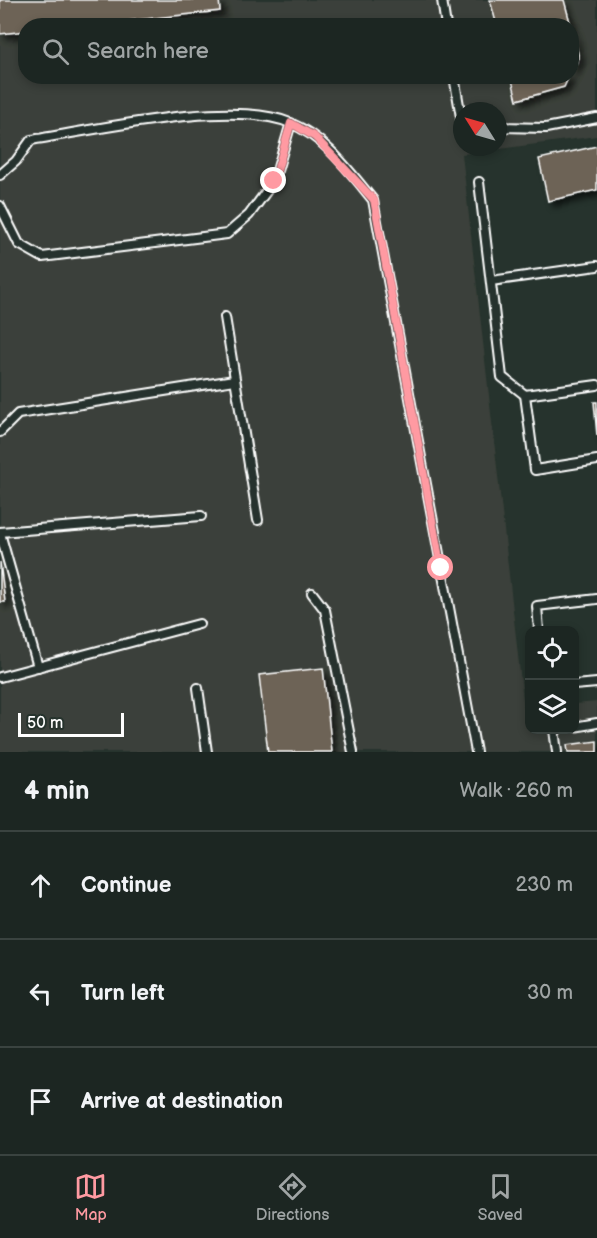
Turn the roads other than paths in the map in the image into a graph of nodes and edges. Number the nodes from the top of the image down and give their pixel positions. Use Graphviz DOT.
graph roads {
  1 [pos="442,0"];
  2 [pos="445,18"];
  3 [pos="455,84"];
  4 [pos="458,102"];
  5 [pos="597,118"];
  6 [pos="291,123"];
  7 [pos="507,127"];
  8 [pos="0,175"];
  9 [pos="480,182"];
  10 [pos="0,206"];
  11 [pos="597,266"];
  12 [pos="491,281"];
  13 [pos="225,317"];
  14 [pos="234,380"];
  15 [pos="597,385"];
  16 [pos="525,394"];
  17 [pos="0,432"];
  18 [pos="597,460"];
  19 [pos="201,516"];
  20 [pos="258,520"];
  21 [pos="0,532"];
  22 [pos="312,593"];
  23 [pos="597,599"];
  24 [pos="199,624"];
  25 [pos="539,626"];
  26 [pos="38,667"];
  27 [pos="0,677"];
  28 [pos="597,683"];
  29 [pos="579,685"];
  30 [pos="198,688"];
  31 [pos="597,723"];
  32 [pos="579,726"];
  33 [pos="554,734"];
  34 [pos="207,752"];
  35 [pos="353,752"];
  36 [pos="476,752"];
  37 [pos="556,752"];
  1 -- 2 [label="lane"];
  3 -- 4 [label="lane"];
  5 -- 7 [label="lane"];
  6 -- 8 [label="lane"];
  6 -- 10 [label="lane"];
  6 -- 36 [label="lane"];
  9 -- 12 [label="lane"];
  11 -- 12 [label="lane"];
  12 -- 16 [label="lane"];
  13 -- 14 [label="lane"];
  14 -- 17 [label="lane"];
  14 -- 20 [label="lane"];
  15 -- 16 [label="lane"];
  16 -- 18 [label="lane"];
  19 -- 21 [label="lane"];
  21 -- 26 [label="lane"];
  22 -- 35 [label="lane"];
  23 -- 25 [label="lane"];
  24 -- 26 [label="lane"];
  26 -- 27 [label="lane"];
  28 -- 29 [label="lane"];
  30 -- 34 [label="lane"];
  31 -- 32 [label="lane"];
  33 -- 37 [label="lane"];
}
